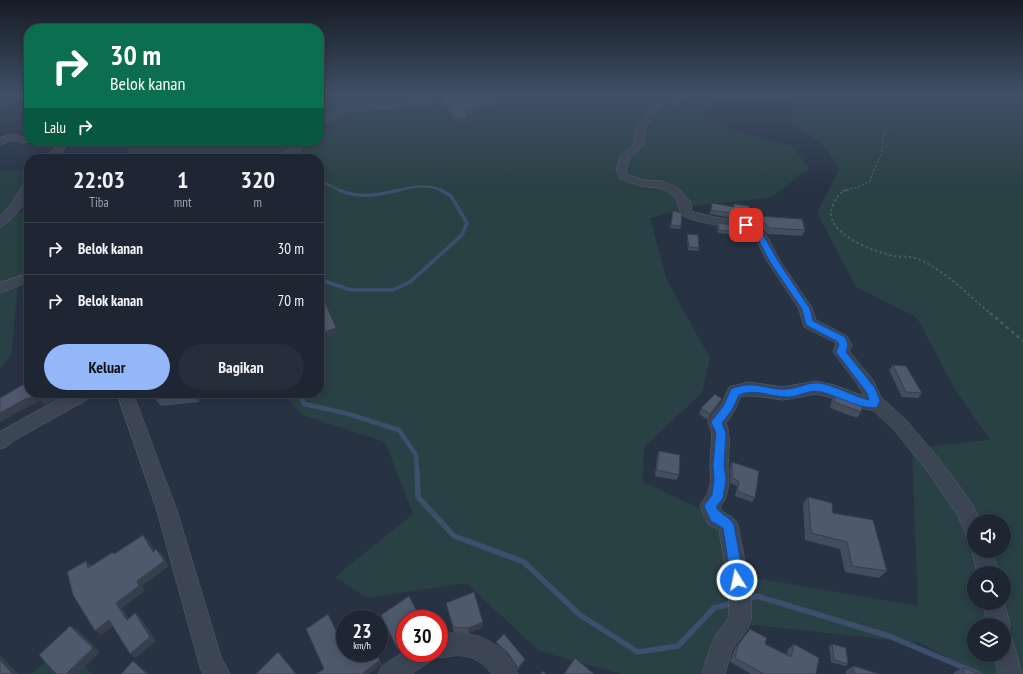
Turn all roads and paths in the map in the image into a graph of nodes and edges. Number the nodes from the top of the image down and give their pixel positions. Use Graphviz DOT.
graph roads {
  1 [pos="642,125"];
  2 [pos="889,128"];
  3 [pos="24,140"];
  4 [pos="0,142"];
  5 [pos="58,146"];
  6 [pos="55,154"];
  7 [pos="24,193"];
  8 [pos="0,223"];
  9 [pos="24,279"];
  10 [pos="0,288"];
  11 [pos="1023,341"];
  12 [pos="75,398"];
  13 [pos="127,398"];
  14 [pos="875,401"];
  15 [pos="0,442"];
  16 [pos="967,514"];
  17 [pos="448,644"];
  18 [pos="409,662"];
  19 [pos="218,674"];
  20 [pos="390,674"];
  21 [pos="506,674"];
  22 [pos="712,674"];
  1 -- 14 [label="street"];
  2 -- 11 [label="path"];
  3 -- 4 [label="street"];
  5 -- 6 [label="street"];
  7 -- 8 [label="street"];
  9 -- 10 [label="street"];
  12 -- 15 [label="street"];
  13 -- 19 [label="street"];
  14 -- 16 [label="street"];
  14 -- 22 [label="street"];
  17 -- 21 [label="street"];
  18 -- 20 [label="street"];
}
